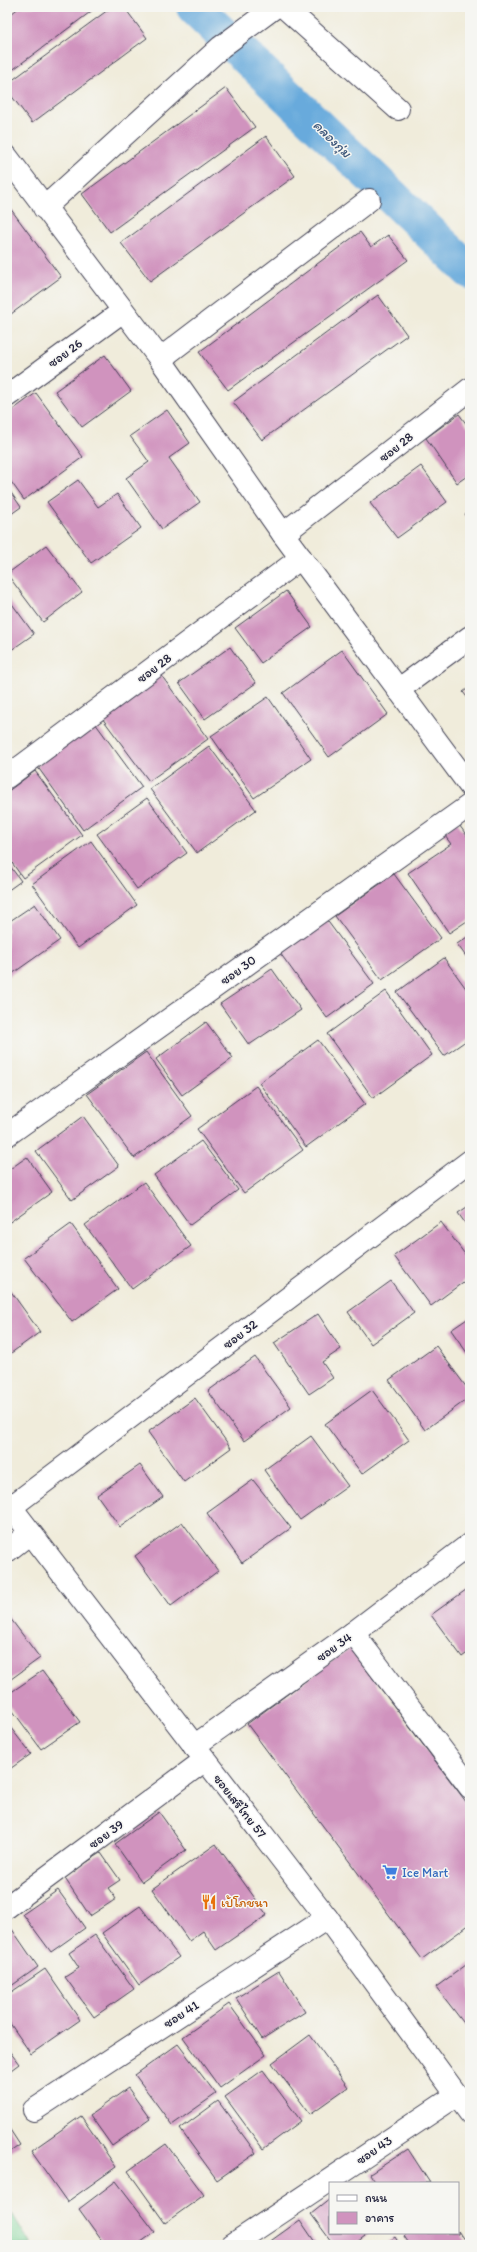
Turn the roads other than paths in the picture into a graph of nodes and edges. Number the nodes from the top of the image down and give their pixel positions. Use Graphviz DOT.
graph roads {
  1 [pos="275,7"];
  2 [pos="284,7"];
  3 [pos="398,109"];
  4 [pos="7,157"];
  5 [pos="369,200"];
  6 [pos="44,208"];
  7 [pos="123,311"];
  8 [pos="160,359"];
  9 [pos="470,389"];
  10 [pos="7,396"];
  11 [pos="283,534"];
  12 [pos="301,558"];
  13 [pos="470,637"];
  14 [pos="398,690"];
  15 [pos="7,777"];
  16 [pos="470,786"];
  17 [pos="470,805"];
  18 [pos="7,1135"];
  19 [pos="470,1161"];
  20 [pos="9,1505"];
  21 [pos="30,1533"];
  22 [pos="470,1544"];
  23 [pos="7,1551"];
  24 [pos="353,1633"];
  25 [pos="199,1753"];
  26 [pos="470,1787"];
  27 [pos="7,1907"];
  28 [pos="327,1918"];
  29 [pos="457,2095"];
  30 [pos="34,2110"];
  31 [pos="470,2113"];
  32 [pos="232,2245"];
  1 -- 6 [label="street"];
  2 -- 3 [label="street"];
  4 -- 6 [label="street"];
  5 -- 8 [label="street"];
  6 -- 7 [label="street"];
  7 -- 8 [label="street"];
  7 -- 10 [label="street, ซอย 26"];
  8 -- 11 [label="street"];
  9 -- 11 [label="street, ซอย 28"];
  11 -- 12 [label="street"];
  12 -- 14 [label="street"];
  12 -- 15 [label="street, ซอย 28"];
  13 -- 14 [label="street"];
  14 -- 16 [label="street"];
  17 -- 18 [label="street, ซอย 30"];
  19 -- 20 [label="street, ซอย 32"];
  20 -- 21 [label="street, ซอยเสรีไทย 57"];
  21 -- 23 [label="street"];
  21 -- 25 [label="street, ซอยเสรีไทย 57"];
  22 -- 24 [label="street, ซอย 34"];
  24 -- 25 [label="street, ซอย 34"];
  24 -- 26 [label="street"];
  25 -- 27 [label="street, ซอย 39"];
  25 -- 28 [label="street, ซอยเสรีไทย 57"];
  28 -- 29 [label="street, ซอยเสรีไทย 57"];
  28 -- 30 [label="street, ซอย 41"];
  29 -- 31 [label="street, ซอยเสรีไทย 57"];
  29 -- 32 [label="street, ซอย 43"];
}
